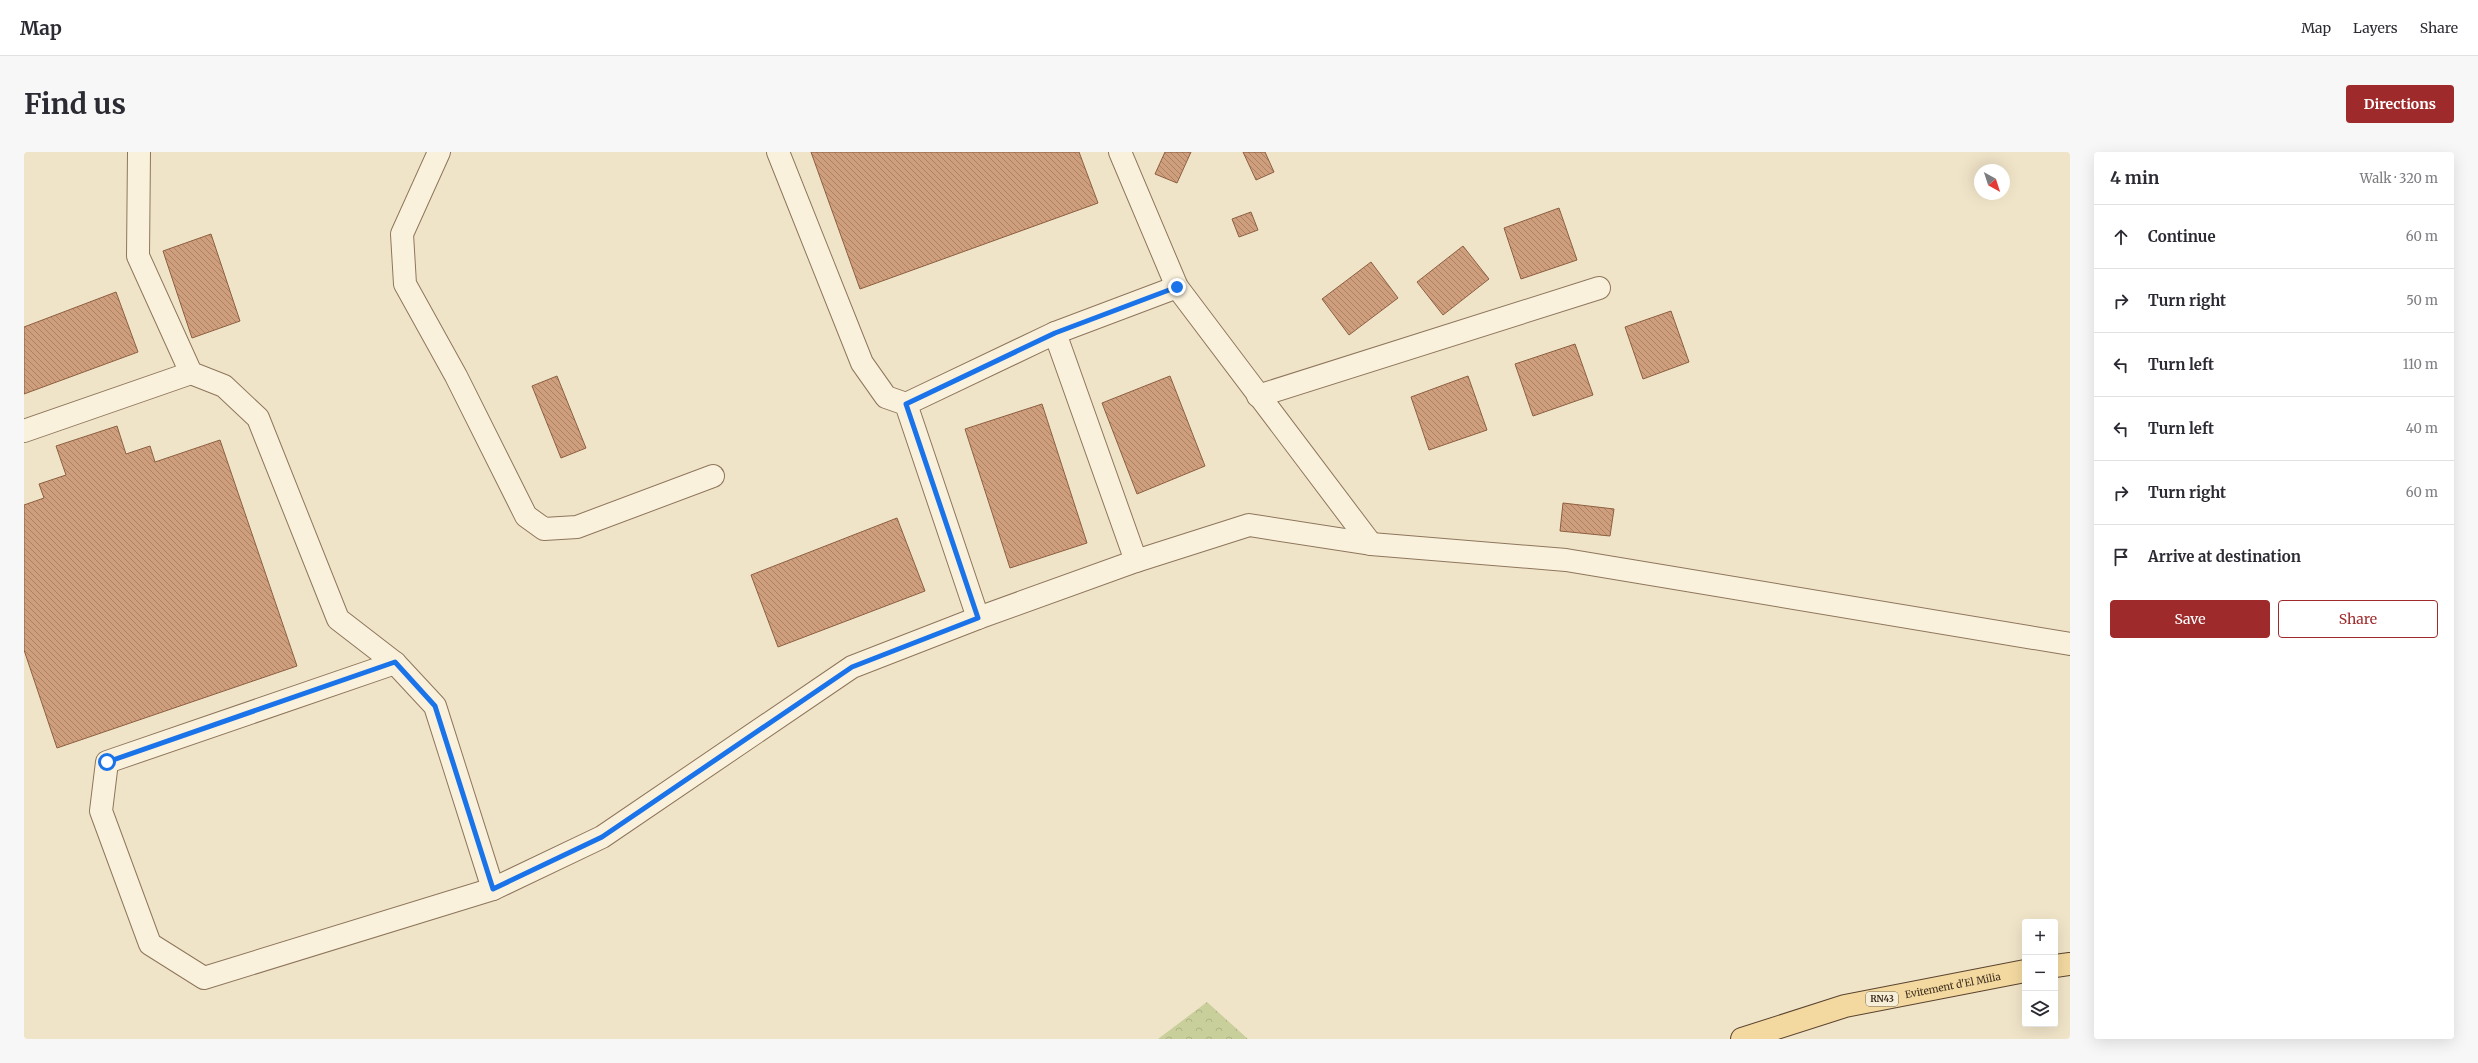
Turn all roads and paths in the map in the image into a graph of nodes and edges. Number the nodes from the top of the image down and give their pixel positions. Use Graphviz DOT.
graph roads {
  1 [pos="138,152"];
  2 [pos="439,152"];
  3 [pos="778,152"];
  4 [pos="1120,152"];
  5 [pos="1177,287"];
  6 [pos="1599,288"];
  7 [pos="1055,333"];
  8 [pos="190,373"];
  9 [pos="1258,396"];
  10 [pos="906,404"];
  11 [pos="24,431"];
  12 [pos="713,476"];
  13 [pos="1371,544"];
  14 [pos="1136,561"];
  15 [pos="978,618"];
  16 [pos="2070,644"];
  17 [pos="395,662"];
  18 [pos="493,889"];
  19 [pos="2070,964"];
  20 [pos="2058,966"];
  21 [pos="2022,972"];
  22 [pos="1742,1039"];
  1 -- 8 [label="lane"];
  2 -- 12 [label="lane"];
  3 -- 10 [label="lane"];
  4 -- 5 [label="lane"];
  5 -- 7 [label="lane"];
  5 -- 9 [label="lane"];
  6 -- 9 [label="lane"];
  7 -- 10 [label="lane"];
  7 -- 14 [label="lane"];
  8 -- 11 [label="lane"];
  8 -- 17 [label="lane"];
  9 -- 13 [label="lane"];
  10 -- 15 [label="lane"];
  13 -- 14 [label="lane"];
  13 -- 16 [label="lane"];
  14 -- 15 [label="lane"];
  15 -- 18 [label="lane"];
  17 -- 18 [label="lane"];
  17 -- 18 [label="lane"];
  19 -- 20 [label="main road"];
  21 -- 22 [label="main road, Evitement d'El Milia / RN43"];
}
